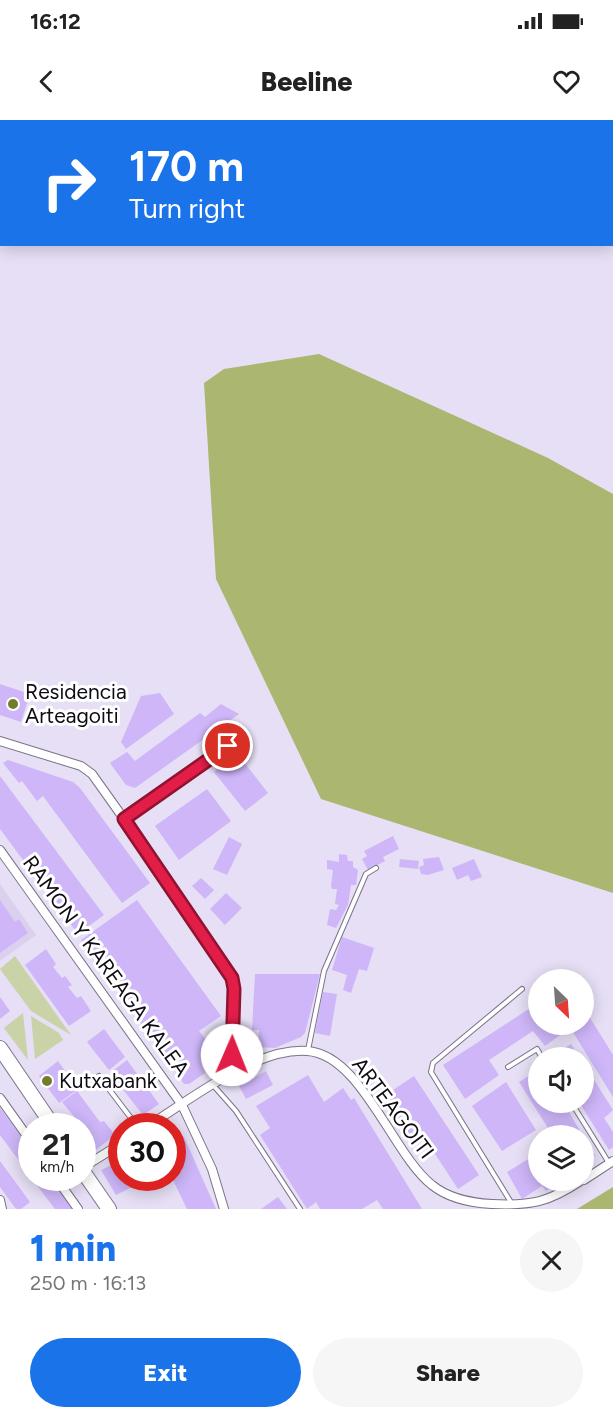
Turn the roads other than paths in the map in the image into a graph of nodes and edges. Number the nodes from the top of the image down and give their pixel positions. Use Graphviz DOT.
graph roads {
  1 [pos="0,741"];
  2 [pos="228,746"];
  3 [pos="124,819"];
  4 [pos="0,849"];
  5 [pos="376,868"];
  6 [pos="522,989"];
  7 [pos="0,1048"];
  8 [pos="308,1050"];
  9 [pos="528,1055"];
  10 [pos="508,1067"];
  11 [pos="231,1072"];
  12 [pos="99,1076"];
  13 [pos="213,1085"];
  14 [pos="0,1098"];
  15 [pos="182,1105"];
  16 [pos="44,1113"];
  17 [pos="127,1113"];
  18 [pos="169,1113"];
  19 [pos="578,1113"];
  20 [pos="18,1123"];
  21 [pos="611,1162"];
  22 [pos="594,1173"];
  23 [pos="96,1190"];
  24 [pos="65,1191"];
  25 [pos="566,1191"];
  26 [pos="0,1200"];
  27 [pos="512,1205"];
  28 [pos="2,1209"];
  29 [pos="78,1209"];
  30 [pos="109,1209"];
  31 [pos="224,1209"];
  32 [pos="300,1209"];
  1 -- 3 [label="street"];
  2 -- 3 [label="street"];
  3 -- 11 [label="street"];
  4 -- 15 [label="street, RAMON Y KAREAGA KALEA"];
  5 -- 8 [label="lane"];
  6 -- 27 [label="lane"];
  7 -- 16 [label="main road"];
  8 -- 11 [label="street"];
  8 -- 27 [label="street, ARTEAGOITI"];
  9 -- 10 [label="lane"];
  11 -- 13 [label="street"];
  12 -- 17 [label="lane"];
  13 -- 15 [label="street"];
  13 -- 32 [label="lane"];
  14 -- 20 [label="street"];
  15 -- 18 [label="street"];
  15 -- 31 [label="street, RAMON Y KAREAGA KALEA"];
  19 -- 21 [label="lane"];
  21 -- 22 [label="street, ARTEAGOITI"];
  23 -- 30 [label="main road"];
  24 -- 29 [label="street"];
  25 -- 27 [label="street, ARTEAGOITI"];
  26 -- 28 [label="street"];
}
